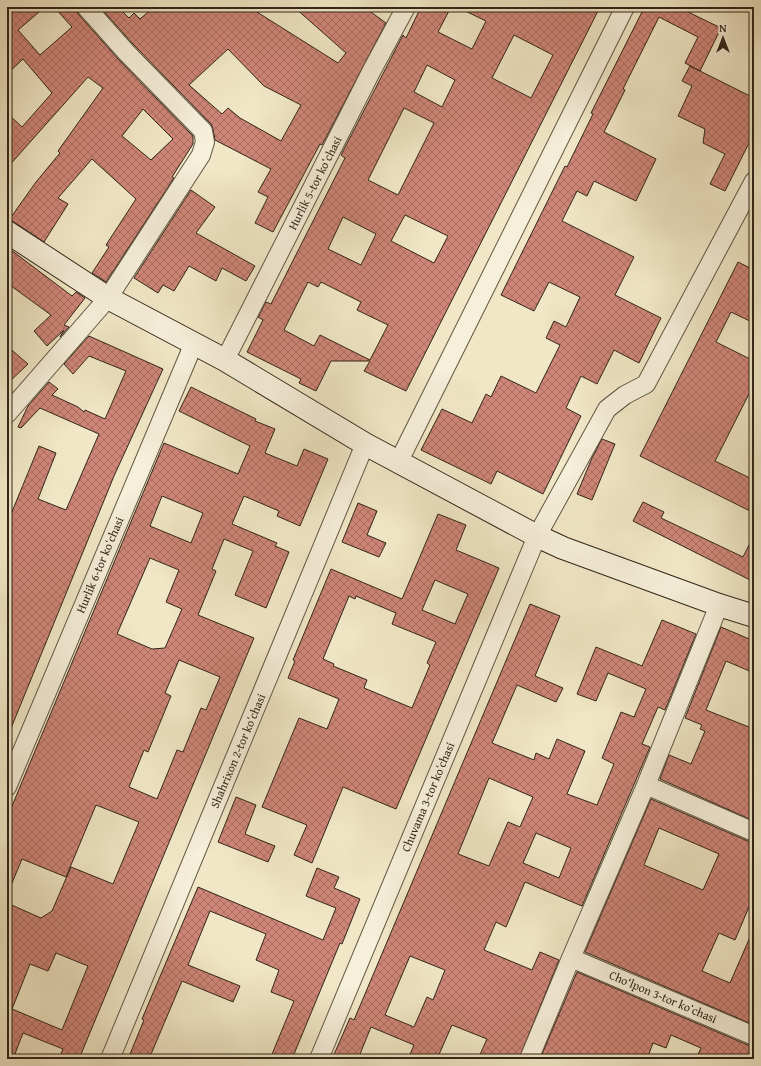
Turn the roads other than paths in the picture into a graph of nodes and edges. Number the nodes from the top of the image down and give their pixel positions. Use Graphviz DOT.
graph roads {
  1 [pos="86,7"];
  2 [pos="406,7"];
  3 [pos="624,7"];
  4 [pos="754,181"];
  5 [pos="7,232"];
  6 [pos="108,298"];
  7 [pos="194,343"];
  8 [pos="225,360"];
  9 [pos="7,414"];
  10 [pos="365,444"];
  11 [pos="399,461"];
  12 [pos="537,536"];
  13 [pos="719,605"];
  14 [pos="754,616"];
  15 [pos="646,785"];
  16 [pos="7,787"];
  17 [pos="754,832"];
  18 [pos="571,958"];
  19 [pos="754,1036"];
  20 [pos="110,1059"];
  21 [pos="318,1059"];
  22 [pos="530,1059"];
  1 -- 6 [label="street"];
  2 -- 8 [label="street, Hurlik 5-tor koʻchasi"];
  3 -- 11 [label="street"];
  4 -- 12 [label="street, Chuvama 3-tor koʻchasi"];
  5 -- 6 [label="street"];
  6 -- 7 [label="street"];
  6 -- 9 [label="street"];
  7 -- 8 [label="street"];
  7 -- 16 [label="street, Hurlik 6-tor koʻchasi"];
  8 -- 10 [label="street"];
  10 -- 11 [label="street"];
  10 -- 20 [label="street, Shahrixon 2-tor koʻchasi"];
  11 -- 12 [label="street"];
  12 -- 13 [label="street"];
  12 -- 21 [label="street, Chuvama 3-tor koʻchasi"];
  13 -- 14 [label="street"];
  13 -- 15 [label="street"];
  15 -- 17 [label="street"];
  15 -- 18 [label="street"];
  18 -- 19 [label="street, Cho‘lpon 3-tor koʻchasi"];
  18 -- 22 [label="street"];
}
